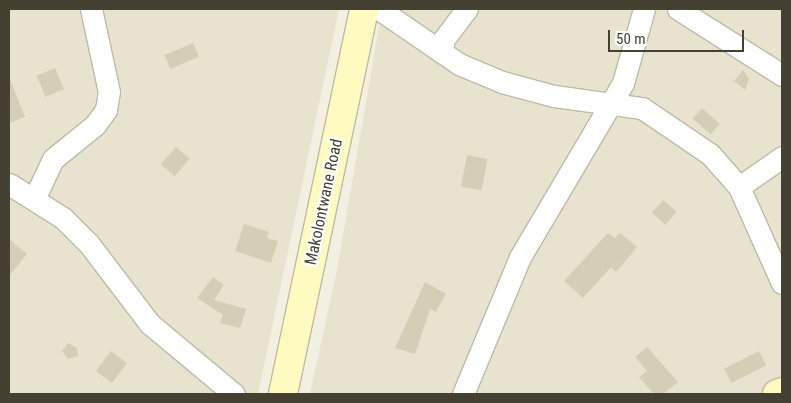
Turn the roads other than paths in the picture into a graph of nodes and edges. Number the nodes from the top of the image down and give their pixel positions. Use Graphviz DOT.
graph roads {
  1 [pos="91,9"];
  2 [pos="364,9"];
  3 [pos="379,9"];
  4 [pos="467,9"];
  5 [pos="644,9"];
  6 [pos="678,9"];
  7 [pos="441,52"];
  8 [pos="782,75"];
  9 [pos="612,106"];
  10 [pos="782,157"];
  11 [pos="9,184"];
  12 [pos="739,187"];
  13 [pos="34,197"];
  14 [pos="782,283"];
  15 [pos="782,392"];
  16 [pos="234,394"];
  17 [pos="283,394"];
  18 [pos="463,394"];
  19 [pos="777,394"];
  1 -- 13 [label="street"];
  2 -- 17 [label="main road, Makolontwane Road"];
  3 -- 7 [label="street"];
  4 -- 7 [label="street"];
  5 -- 9 [label="street"];
  6 -- 8 [label="street"];
  7 -- 9 [label="street"];
  9 -- 12 [label="street"];
  9 -- 18 [label="street"];
  10 -- 12 [label="street"];
  11 -- 13 [label="street"];
  12 -- 14 [label="street"];
  13 -- 16 [label="street"];
  15 -- 19 [label="main road"];
}
